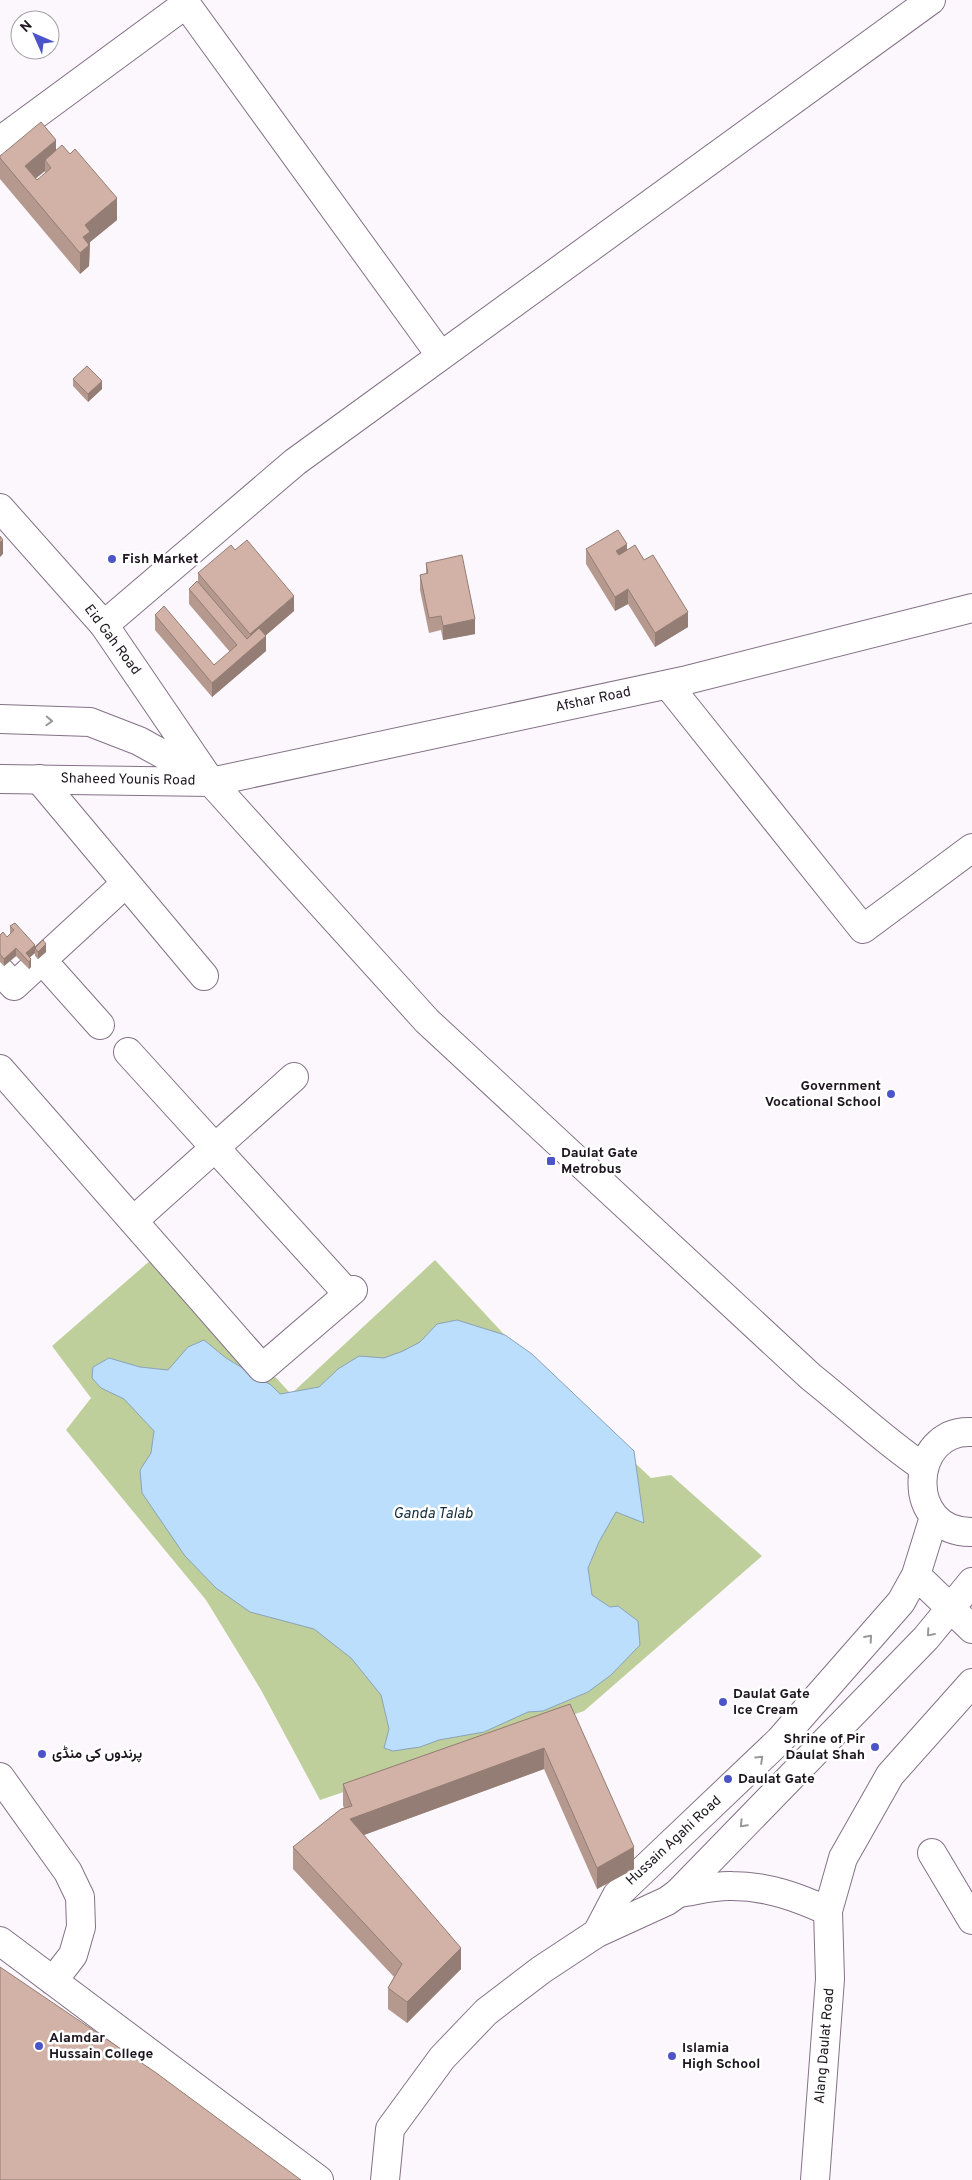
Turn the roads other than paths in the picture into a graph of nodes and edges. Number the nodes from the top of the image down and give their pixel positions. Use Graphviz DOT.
graph roads {
  1 [pos="931,0"];
  2 [pos="188,2"];
  3 [pos="0,142"];
  4 [pos="441,356"];
  5 [pos="0,508"];
  6 [pos="972,608"];
  7 [pos="104,625"];
  8 [pos="668,685"];
  9 [pos="0,719"];
  10 [pos="0,779"];
  11 [pos="39,779"];
  12 [pos="211,782"];
  13 [pos="972,848"];
  14 [pos="126,883"];
  15 [pos="42,960"];
  16 [pos="0,971"];
  17 [pos="204,976"];
  18 [pos="100,1025"];
  19 [pos="128,1052"];
  20 [pos="0,1069"];
  21 [pos="294,1077"];
  22 [pos="214,1148"];
  23 [pos="133,1221"];
  24 [pos="972,1432"];
  25 [pos="923,1467"];
  26 [pos="934,1517"];
  27 [pos="972,1532"];
  28 [pos="916,1575"];
  29 [pos="972,1582"];
  30 [pos="951,1609"];
  31 [pos="972,1629"];
  32 [pos="972,1683"];
  33 [pos="0,1777"];
  34 [pos="932,1852"];
  35 [pos="678,1893"];
  36 [pos="828,1911"];
  37 [pos="972,1920"];
  38 [pos="597,1933"];
  39 [pos="0,1942"];
  40 [pos="53,1981"];
  41 [pos="319,2180"];
  42 [pos="385,2180"];
  43 [pos="814,2180"];
  1 -- 4 [label="street"];
  2 -- 3 [label="street"];
  2 -- 4 [label="street"];
  4 -- 7 [label="street"];
  5 -- 7 [label="street, Eid Gah Road"];
  6 -- 8 [label="street, Afshar Road"];
  7 -- 12 [label="street, Eid Gah Road"];
  8 -- 12 [label="street, Afshar Road"];
  8 -- 13 [label="street"];
  9 -- 12 [label="street, Shaheed Younis Road, one-way"];
  10 -- 11 [label="street, Shaheed Younis Road"];
  11 -- 12 [label="street, Shaheed Younis Road"];
  11 -- 14 [label="street"];
  12 -- 25 [label="street"];
  14 -- 15 [label="street"];
  14 -- 17 [label="street"];
  15 -- 16 [label="street"];
  15 -- 18 [label="street"];
  19 -- 22 [label="street"];
  20 -- 23 [label="street"];
  21 -- 22 [label="street"];
  22 -- 23 [label="street"];
  22 -- 23 [label="street"];
  24 -- 25 [label="street"];
  25 -- 26 [label="street"];
  26 -- 27 [label="street"];
  26 -- 28 [label="street, Hussain Agahi Road"];
  28 -- 30 [label="street"];
  38 -- 28 [label="street, Hussain Agahi Road, one-way"];
  29 -- 30 [label="street, Hussain Agahi Road"];
  30 -- 31 [label="street"];
  30 -- 35 [label="street, Hussain Agahi Road, one-way"];
  32 -- 36 [label="street, Alang Daulat Road"];
  33 -- 40 [label="street"];
  34 -- 37 [label="street"];
  35 -- 36 [label="street"];
  35 -- 38 [label="street, Hussain Agahi Road"];
  36 -- 43 [label="street, Alang Daulat Road"];
  38 -- 42 [label="street, Hussain Agahi Road"];
  39 -- 40 [label="street"];
  40 -- 41 [label="street"];
}
